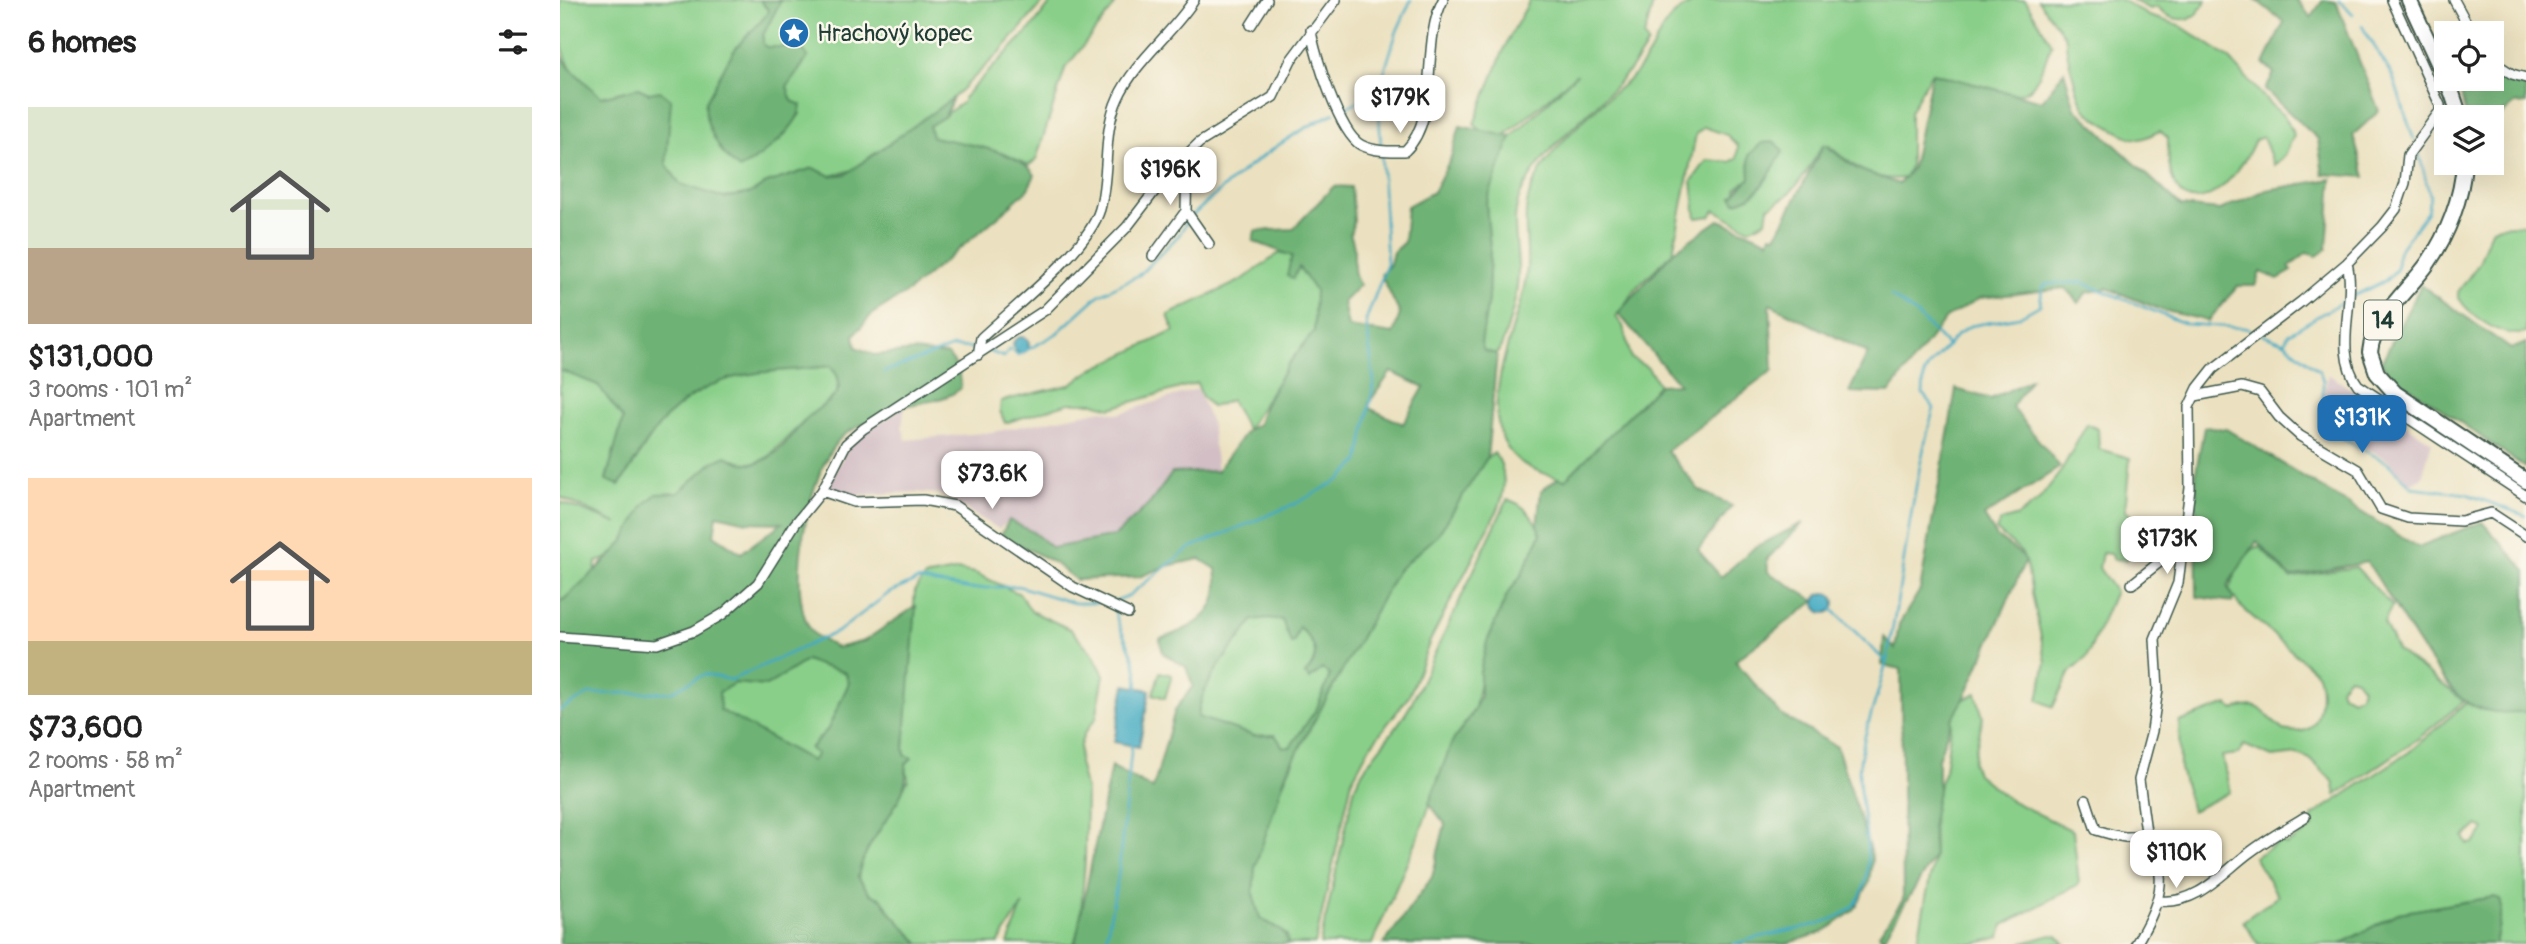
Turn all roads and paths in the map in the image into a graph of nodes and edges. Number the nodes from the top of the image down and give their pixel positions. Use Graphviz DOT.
graph roads {
  1 [pos="1194,0"];
  2 [pos="1267,0"];
  3 [pos="1336,0"];
  4 [pos="1443,0"];
  5 [pos="2392,0"];
  6 [pos="2409,0"];
  7 [pos="2454,0"];
  8 [pos="2465,21"];
  9 [pos="1251,25"];
  10 [pos="1311,30"];
  11 [pos="2504,69"];
  12 [pos="2526,78"];
  13 [pos="2440,105"];
  14 [pos="2456,105"];
  15 [pos="2434,123"];
  16 [pos="1187,154"];
  17 [pos="2463,175"];
  18 [pos="1186,211"];
  19 [pos="1209,244"];
  20 [pos="1153,256"];
  21 [pos="2347,263"];
  22 [pos="978,355"];
  23 [pos="2195,396"];
  24 [pos="2526,481"];
  25 [pos="822,491"];
  26 [pos="2526,496"];
  27 [pos="2525,534"];
  28 [pos="2181,545"];
  29 [pos="2132,584"];
  30 [pos="1128,613"];
  31 [pos="560,637"];
  32 [pos="2086,800"];
  33 [pos="2305,817"];
  34 [pos="2146,832"];
  35 [pos="2159,901"];
  36 [pos="2136,944"];
  1 -- 22 [label="street"];
  2 -- 9 [label="street"];
  3 -- 10 [label="street"];
  4 -- 10 [label="street"];
  5 -- 13 [label="street"];
  6 -- 14 [label="main road"];
  7 -- 8 [label="street"];
  10 -- 16 [label="street"];
  11 -- 12 [label="street"];
  15 -- 21 [label="street"];
  16 -- 18 [label="street"];
  16 -- 22 [label="street"];
  17 -- 24 [label="main road, 14"];
  18 -- 19 [label="street"];
  18 -- 20 [label="street"];
  21 -- 23 [label="street"];
  21 -- 26 [label="street"];
  22 -- 25 [label="street"];
  23 -- 27 [label="street"];
  23 -- 28 [label="street"];
  25 -- 30 [label="street"];
  25 -- 31 [label="street"];
  28 -- 29 [label="street"];
  28 -- 34 [label="street"];
  32 -- 34 [label="street"];
  33 -- 35 [label="street"];
  34 -- 35 [label="street"];
  35 -- 36 [label="street"];
}
